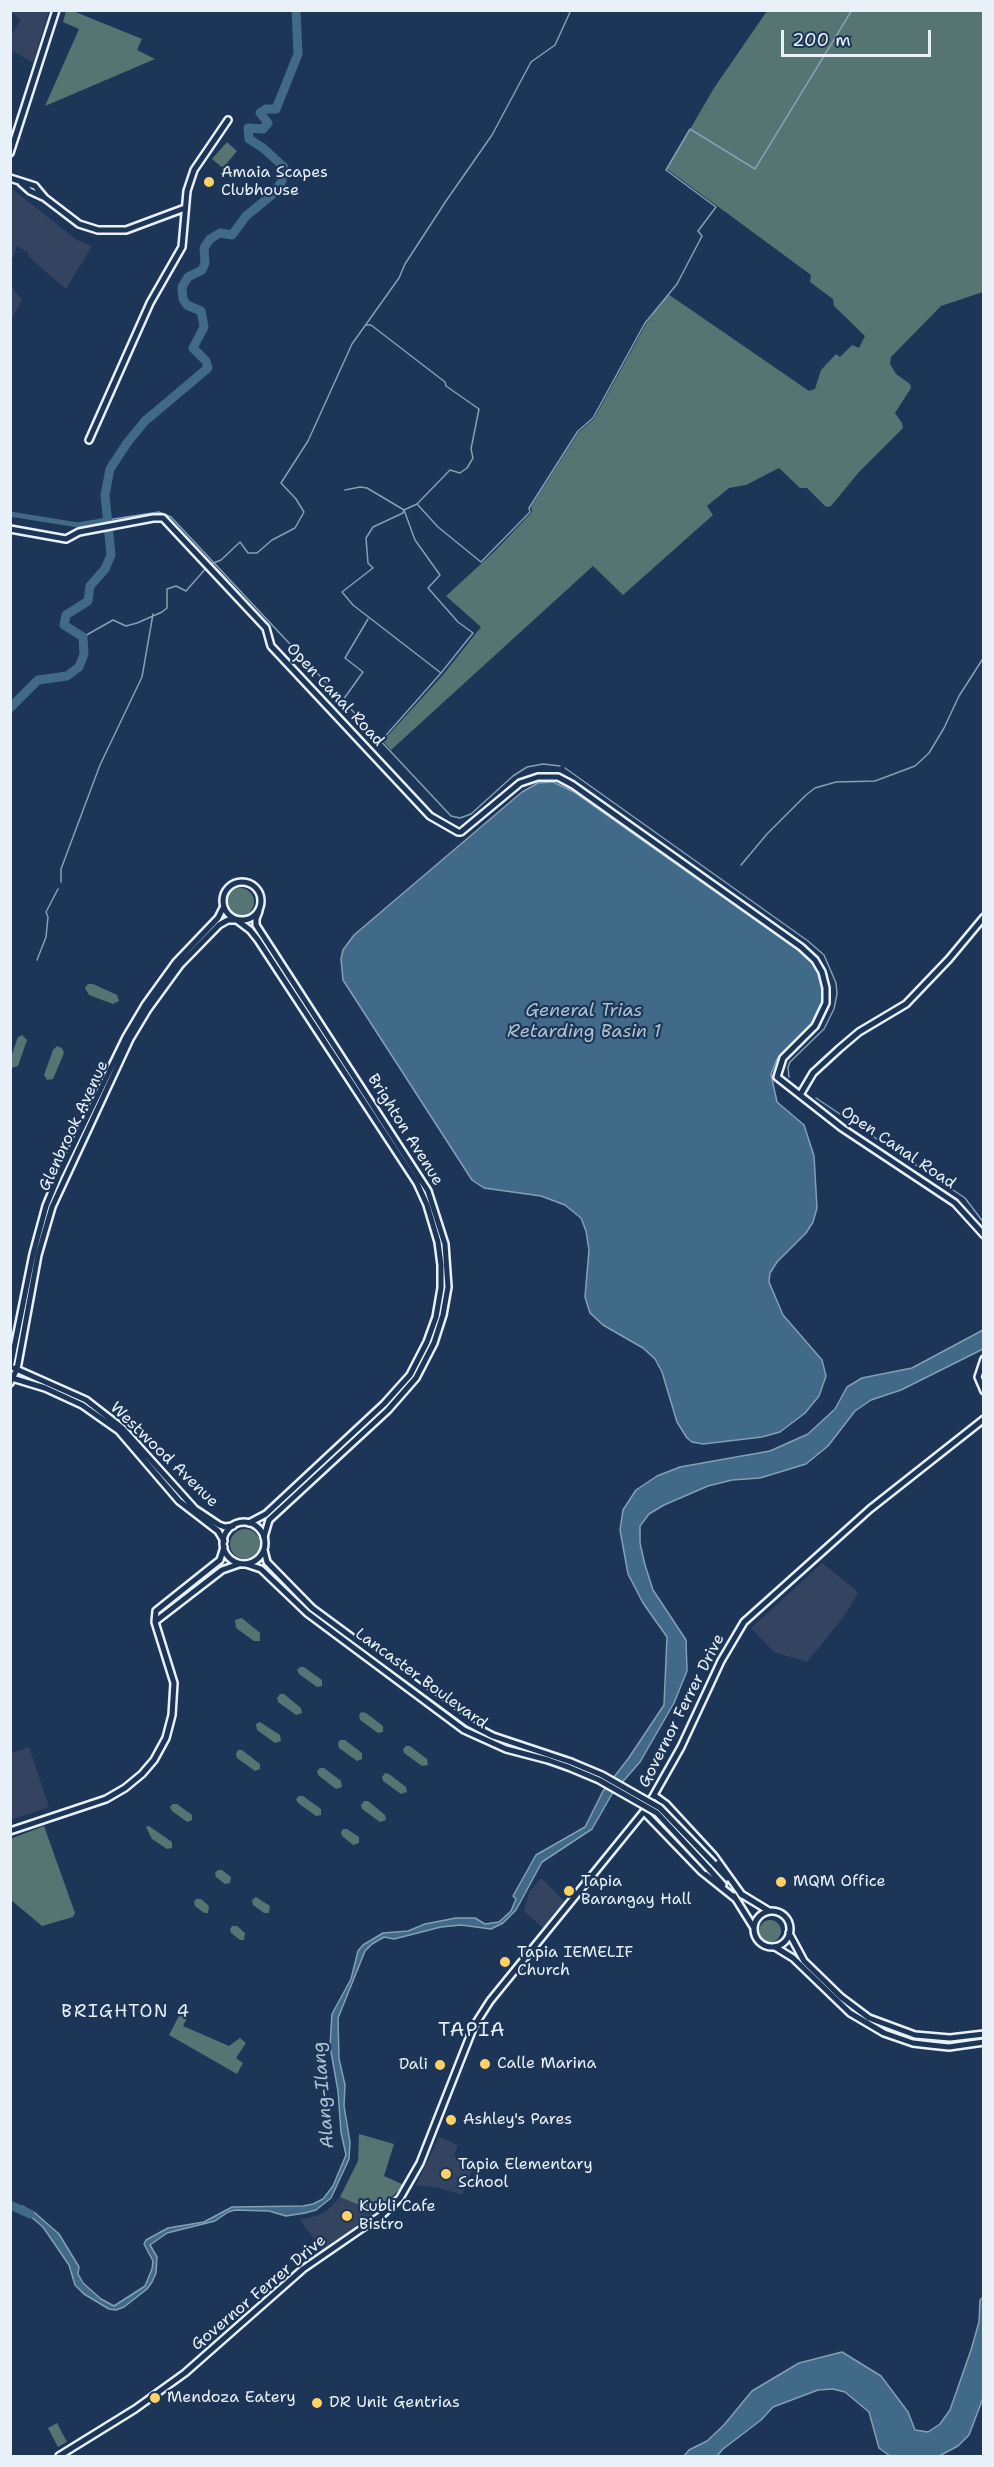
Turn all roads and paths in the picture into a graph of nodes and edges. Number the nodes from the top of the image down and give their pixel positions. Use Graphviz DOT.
graph roads {
  1 [pos="56,10"];
  2 [pos="228,120"];
  3 [pos="10,153"];
  4 [pos="10,178"];
  5 [pos="185,208"];
  6 [pos="89,440"];
  7 [pos="10,529"];
  8 [pos="223,908"];
  9 [pos="259,911"];
  10 [pos="984,917"];
  11 [pos="236,920"];
  12 [pos="800,1095"];
  13 [pos="984,1235"];
  14 [pos="984,1359"];
  15 [pos="13,1368"];
  16 [pos="11,1380"];
  17 [pos="984,1391"];
  18 [pos="984,1419"];
  19 [pos="249,1523"];
  20 [pos="233,1526"];
  21 [pos="264,1537"];
  22 [pos="224,1544"];
  23 [pos="264,1550"];
  24 [pos="243,1564"];
  25 [pos="154,1622"];
  26 [pos="569,1765"];
  27 [pos="655,1796"];
  28 [pos="644,1812"];
  29 [pos="10,1831"];
  30 [pos="711,1866"];
  31 [pos="742,1895"];
  32 [pos="736,1899"];
  33 [pos="770,1911"];
  34 [pos="754,1928"];
  35 [pos="789,1933"];
  36 [pos="775,1947"];
  37 [pos="984,2034"];
  38 [pos="984,2042"];
  39 [pos="59,2457"];
  1 -- 3 [label="street"];
  2 -- 5 [label="street"];
  4 -- 5 [label="street"];
  5 -- 6 [label="street"];
  7 -- 12 [label="street, Open Canal Road"];
  8 -- 9 [label="street"];
  8 -- 11 [label="street"];
  8 -- 15 [label="street, Glenbrook Avenue"];
  9 -- 11 [label="street"];
  9 -- 21 [label="street, Brighton Avenue"];
  10 -- 12 [label="street"];
  11 -- 15 [label="street, Glenbrook Avenue"];
  11 -- 19 [label="street, Brighton Avenue"];
  12 -- 13 [label="street, Open Canal Road"];
  14 -- 17 [label="street"];
  15 -- 16 [label="street, Glenbrook Avenue"];
  15 -- 20 [label="street, Westwood Avenue"];
  16 -- 22 [label="street, Westwood Avenue"];
  18 -- 27 [label="street, Governor Ferrer Drive"];
  19 -- 20 [label="street"];
  19 -- 21 [label="street"];
  20 -- 22 [label="street"];
  21 -- 23 [label="street"];
  22 -- 24 [label="street"];
  22 -- 25 [label="street"];
  23 -- 24 [label="street"];
  23 -- 26 [label="street, Lancaster Boulevard"];
  24 -- 25 [label="street"];
  24 -- 26 [label="street, Lancaster Boulevard"];
  25 -- 29 [label="street"];
  26 -- 30 [label="street, Lancaster Boulevard, bridge"];
  27 -- 28 [label="street, Governor Ferrer Drive"];
  27 -- 31 [label="street"];
  28 -- 32 [label="street"];
  28 -- 39 [label="street, Governor Ferrer Drive"];
  30 -- 31 [label="street, Lancaster Boulevard"];
  30 -- 32 [label="street, Lancaster Boulevard"];
  31 -- 33 [label="street, Lancaster Boulevard"];
  32 -- 34 [label="street, Lancaster Boulevard"];
  33 -- 34 [label="street"];
  33 -- 35 [label="street"];
  34 -- 36 [label="street"];
  35 -- 36 [label="street"];
  35 -- 37 [label="street"];
  36 -- 38 [label="street"];
}
